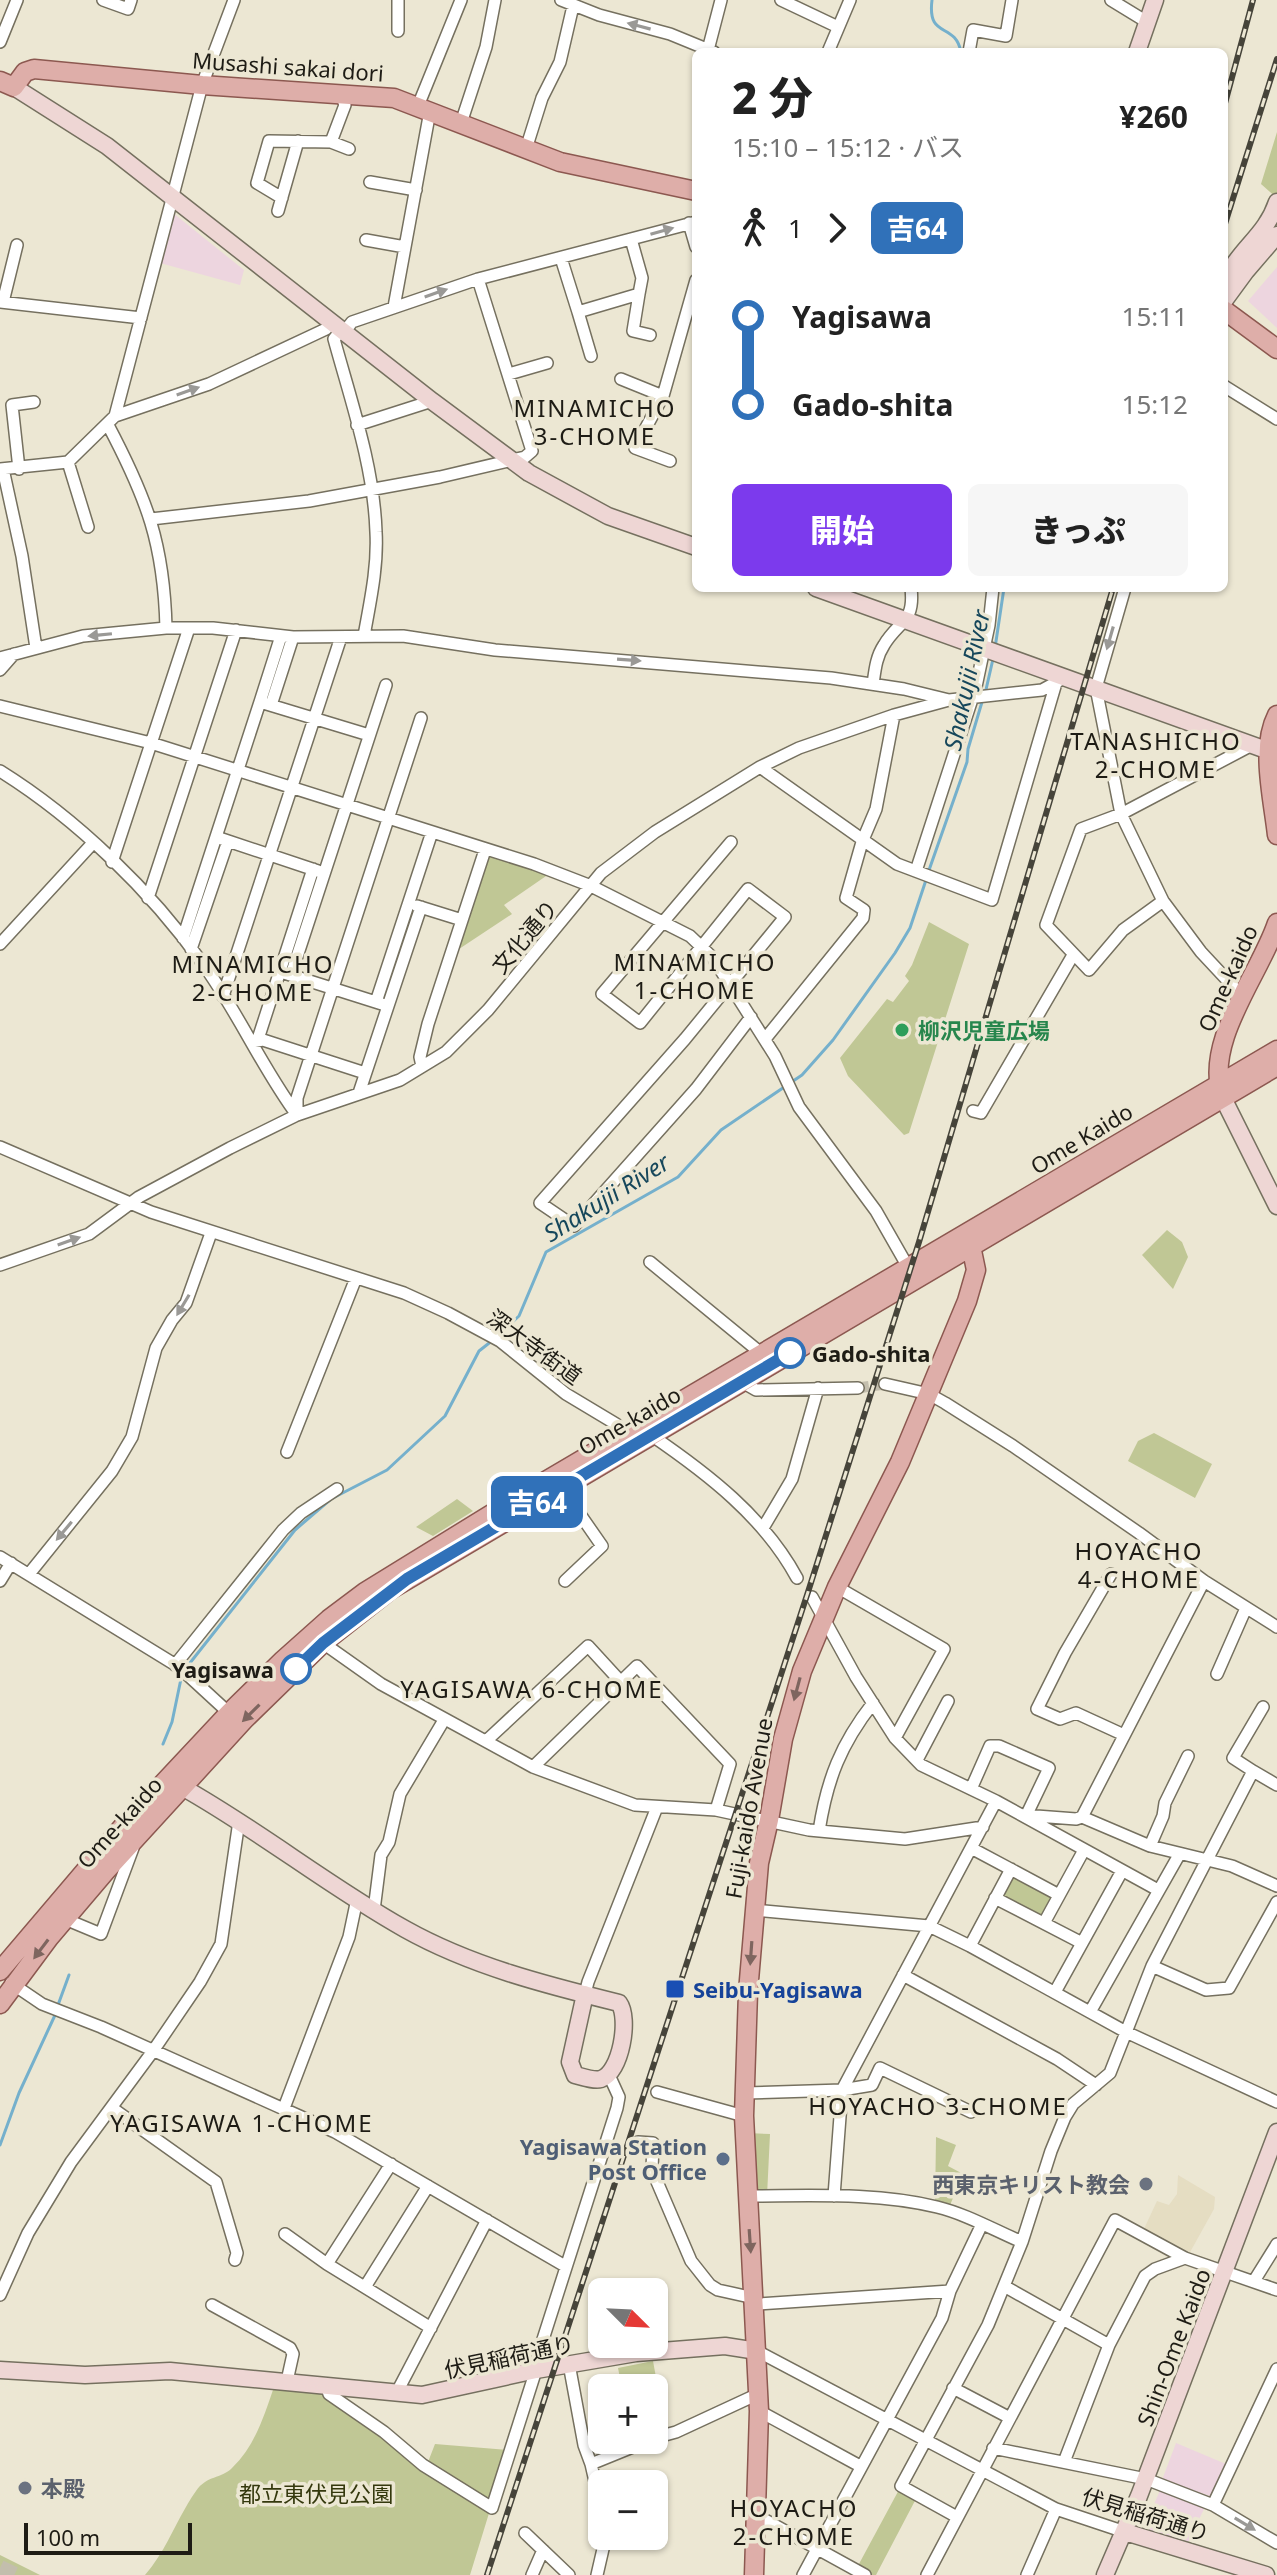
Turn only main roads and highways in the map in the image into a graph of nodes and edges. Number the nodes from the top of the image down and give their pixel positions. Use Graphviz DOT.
graph roads {
  1 [pos="7,84"];
  2 [pos="692,190"];
  3 [pos="1228,313"];
  4 [pos="1277,349"];
  5 [pos="1277,715"];
  6 [pos="1266,749"];
  7 [pos="1277,835"];
  8 [pos="1277,923"];
  9 [pos="1277,1050"];
  10 [pos="1277,1066"];
  11 [pos="1221,1091"];
  12 [pos="970,1240"];
  13 [pos="628,1440"];
  14 [pos="177,1782"];
  15 [pos="4,1969"];
  16 [pos="0,2004"];
  17 [pos="754,2575"];
  1 -- 2 [label="main road, Musashi sakai dori"];
  3 -- 4 [label="main road"];
  5 -- 6 [label="main road"];
  6 -- 7 [label="main road"];
  8 -- 11 [label="main road, Ome-kaido"];
  9 -- 11 [label="main road"];
  10 -- 11 [label="main road"];
  11 -- 12 [label="main road, Ome-kaido"];
  12 -- 13 [label="main road, Ome-kaido"];
  12 -- 13 [label="main road, Ome-kaido"];
  12 -- 17 [label="main road, Fuji-kaido Avenue, one-way"];
  13 -- 14 [label="main road, Ome-kaido, one-way"];
  13 -- 14 [label="main road, Ome-kaido"];
  14 -- 15 [label="main road"];
  14 -- 15 [label="main road, Ome-kaido, one-way"];
  15 -- 16 [label="main road, Ome-kaido"];
}
